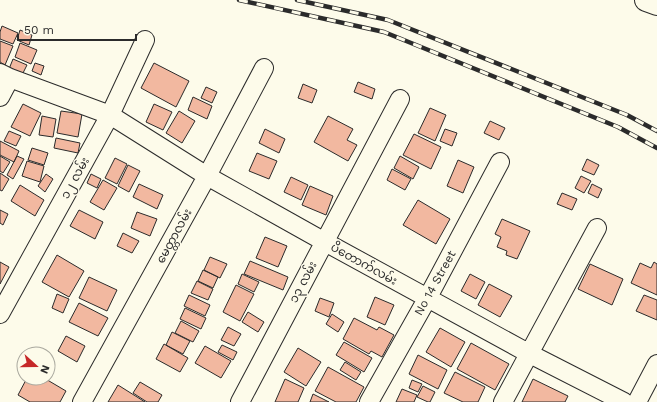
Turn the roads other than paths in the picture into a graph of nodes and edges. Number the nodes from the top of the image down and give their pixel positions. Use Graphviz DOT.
graph roads {
  1 [pos="646,0"];
  2 [pos="657,4"];
  3 [pos="145,40"];
  4 [pos="264,68"];
  5 [pos="5,75"];
  6 [pos="0,97"];
  7 [pos="400,99"];
  8 [pos="110,115"];
  9 [pos="500,162"];
  10 [pos="207,176"];
  11 [pos="597,228"];
  12 [pos="325,242"];
  13 [pos="427,299"];
  14 [pos="0,314"];
  15 [pos="530,354"];
  16 [pos="657,364"];
  17 [pos="82,402"];
  18 [pos="240,402"];
  19 [pos="369,402"];
  20 [pos="503,402"];
  21 [pos="624,402"];
  22 [pos="637,402"];
  1 -- 2 [label="main road"];
  3 -- 8 [label="street, ၁၂ လမ်း"];
  4 -- 10 [label="street, မေတ္တာလမ်း"];
  5 -- 6 [label="street"];
  5 -- 8 [label="street, ပိတောက်လမ်း"];
  7 -- 12 [label="street, ၁၃ လမ်း"];
  8 -- 10 [label="street, ပိတောက်လမ်း"];
  8 -- 14 [label="street, ၁၂ လမ်း"];
  9 -- 13 [label="street, No 14 Street"];
  10 -- 12 [label="street, ပိတောက်လမ်း"];
  10 -- 17 [label="street, မေတ္တာလမ်း"];
  11 -- 15 [label="street"];
  12 -- 13 [label="street, ပိတောက်လမ်း"];
  12 -- 18 [label="street, ၁၃ လမ်း"];
  13 -- 15 [label="street, ပိတောက်လမ်း"];
  13 -- 19 [label="street, No 14 Street"];
  15 -- 20 [label="street"];
  15 -- 21 [label="street, ပိတောက်လမ်း"];
  16 -- 22 [label="street"];
}
